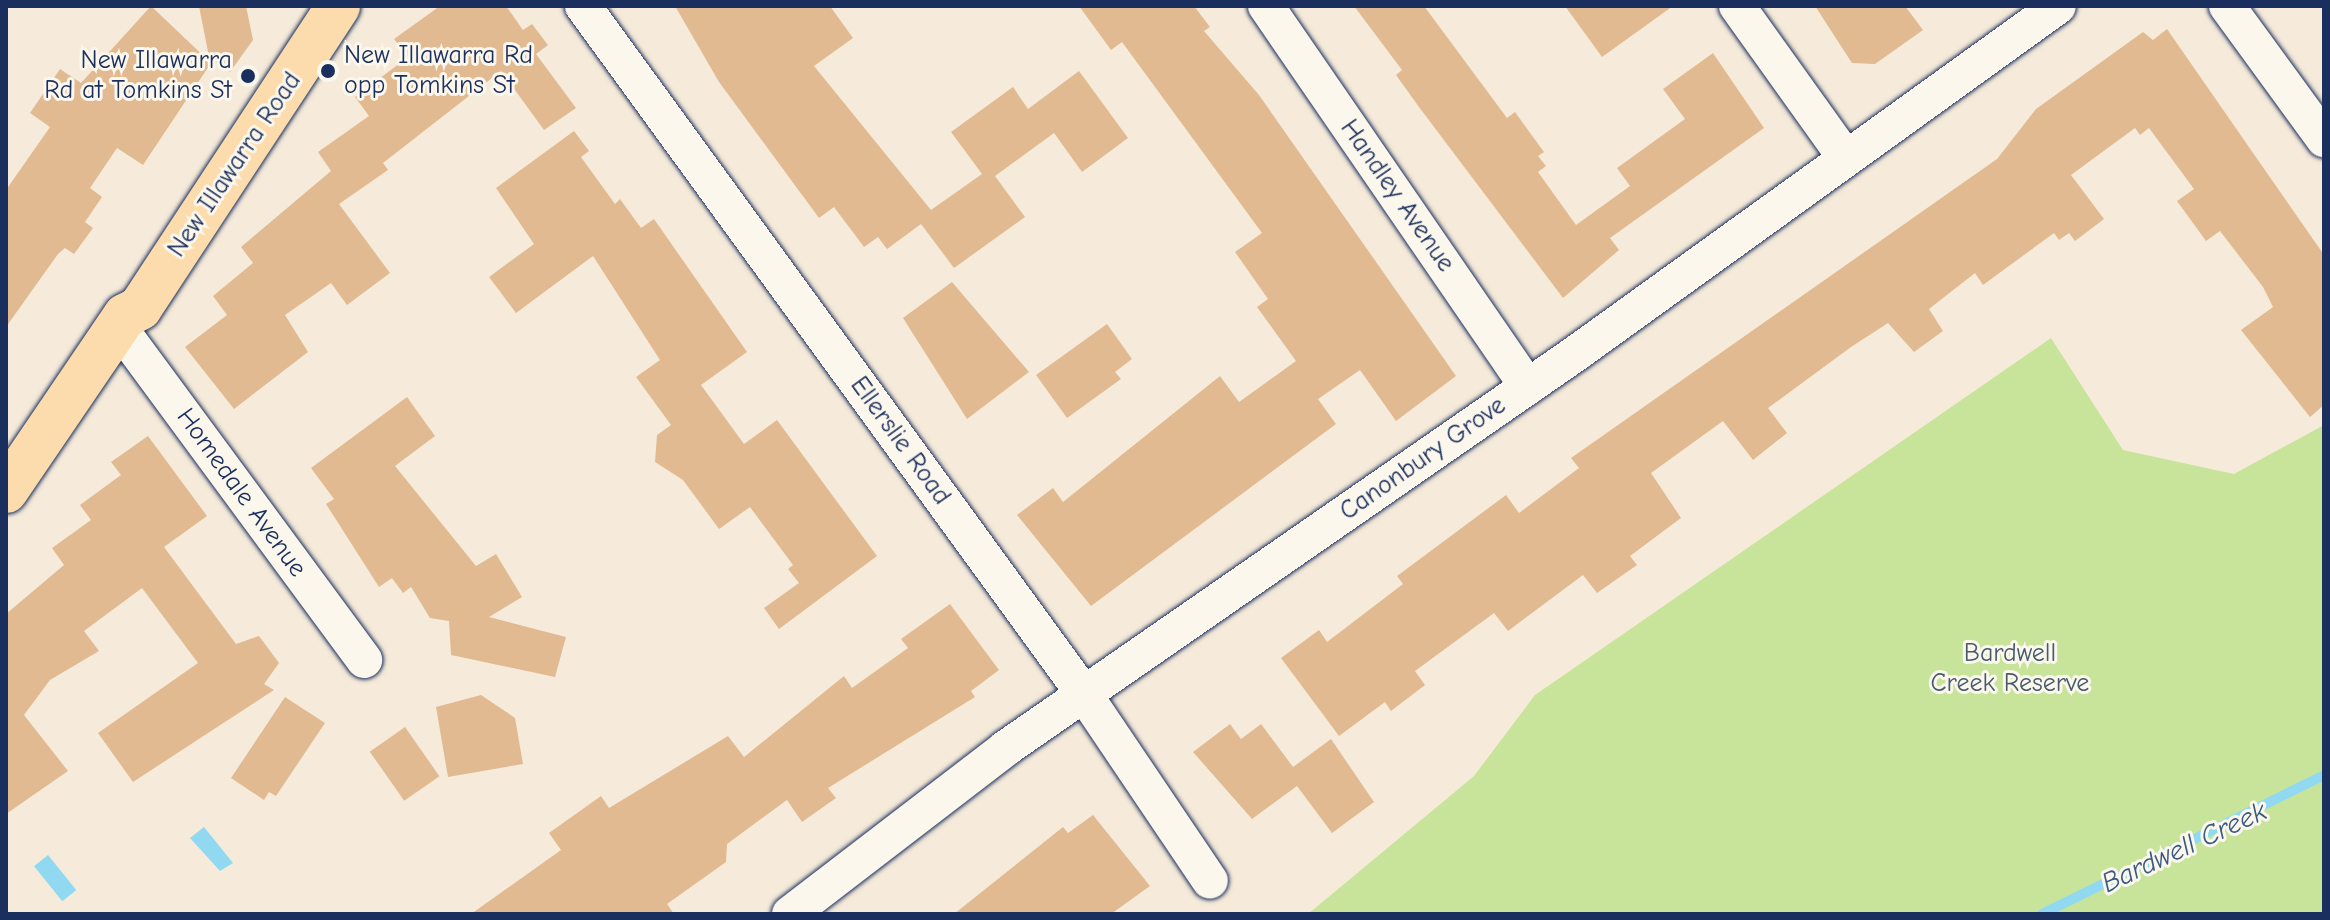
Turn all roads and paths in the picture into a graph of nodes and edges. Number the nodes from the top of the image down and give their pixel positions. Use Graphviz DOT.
graph roads {
  1 [pos="312,6"];
  2 [pos="338,6"];
  3 [pos="583,6"];
  4 [pos="1266,6"];
  5 [pos="1737,6"];
  6 [pos="2058,6"];
  7 [pos="2227,6"];
  8 [pos="2324,139"];
  9 [pos="1846,158"];
  10 [pos="122,321"];
  11 [pos="1528,387"];
  12 [pos="6,491"];
  13 [pos="364,660"];
  14 [pos="1084,694"];
  15 [pos="1210,881"];
  16 [pos="790,914"];
  1 -- 10 [label="main road, New Illawarra Road"];
  2 -- 10 [label="main road, New Illawarra Road"];
  3 -- 14 [label="street, Ellerslie Road"];
  4 -- 11 [label="street, Handley Avenue"];
  5 -- 9 [label="street"];
  6 -- 9 [label="street, Canonbury Grove"];
  7 -- 8 [label="street"];
  9 -- 11 [label="street, Canonbury Grove"];
  10 -- 12 [label="main road, New Illawarra Road"];
  10 -- 13 [label="street, Homedale Avenue"];
  11 -- 14 [label="street, Canonbury Grove"];
  14 -- 15 [label="street, Ellerslie Road"];
  14 -- 16 [label="street, Canonbury Grove"];
}
